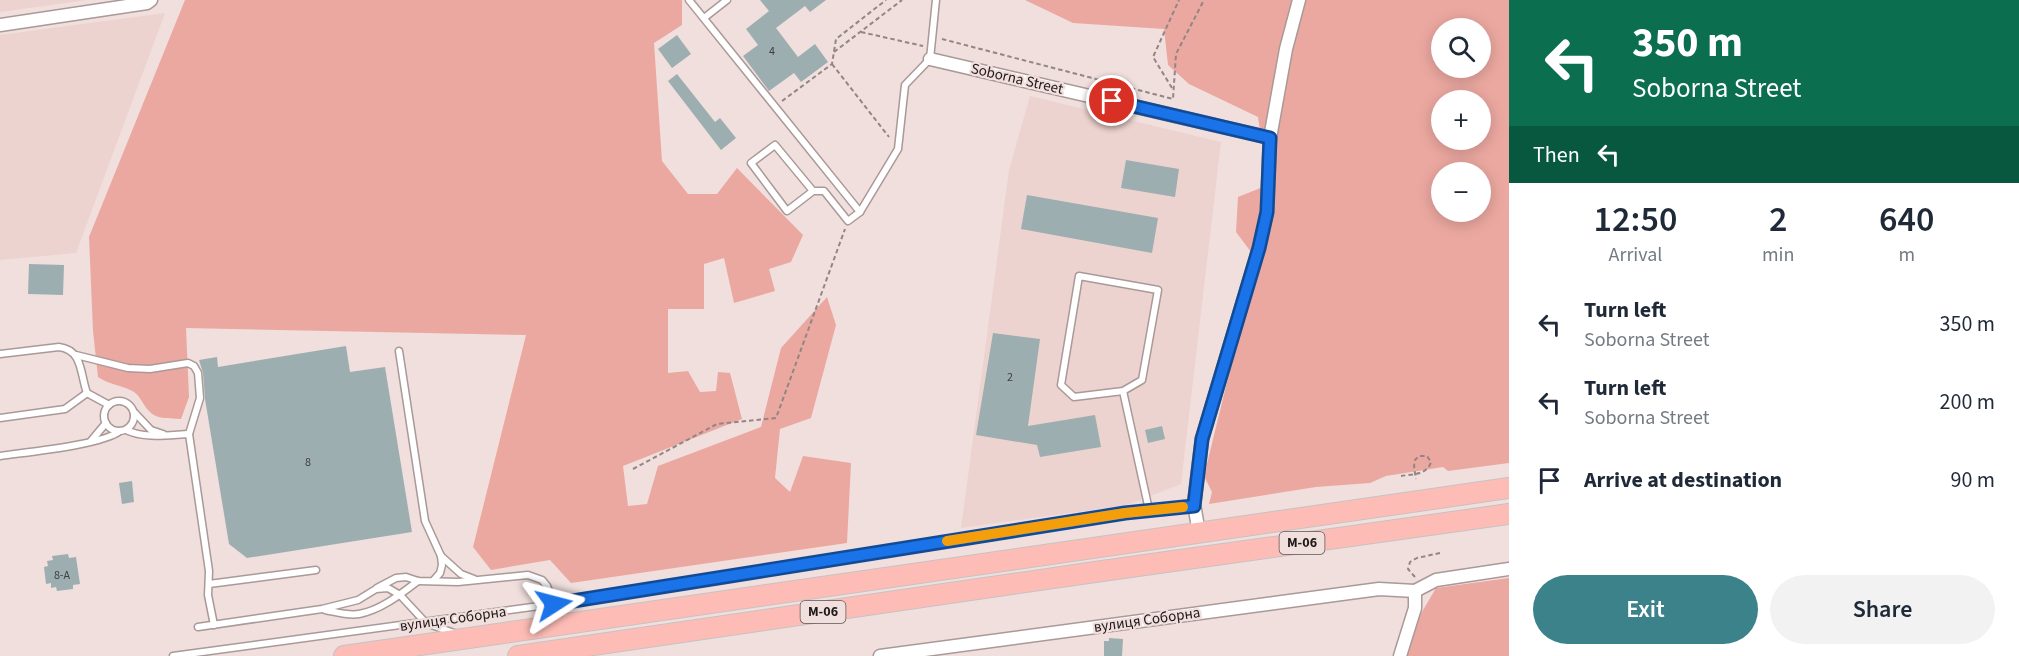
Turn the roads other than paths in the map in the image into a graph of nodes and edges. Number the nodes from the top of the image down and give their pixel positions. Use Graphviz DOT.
graph roads {
  1 [pos="151,0"];
  2 [pos="689,0"];
  3 [pos="726,0"];
  4 [pos="936,0"];
  5 [pos="1299,0"];
  6 [pos="704,18"];
  7 [pos="0,25"];
  8 [pos="931,54"];
  9 [pos="1270,138"];
  10 [pos="813,191"];
  11 [pos="860,212"];
  12 [pos="399,351"];
  13 [pos="0,354"];
  14 [pos="76,355"];
  15 [pos="1123,391"];
  16 [pos="87,393"];
  17 [pos="109,405"];
  18 [pos="135,412"];
  19 [pos="0,418"];
  20 [pos="106,423"];
  21 [pos="123,431"];
  22 [pos="189,434"];
  23 [pos="166,435"];
  24 [pos="91,442"];
  25 [pos="0,456"];
  26 [pos="1509,488"];
  27 [pos="1194,506"];
  28 [pos="1149,510"];
  29 [pos="1509,514"];
  30 [pos="1199,533"];
  31 [pos="441,556"];
  32 [pos="1509,569"];
  33 [pos="316,570"];
  34 [pos="477,580"];
  35 [pos="418,581"];
  36 [pos="434,581"];
  37 [pos="209,584"];
  38 [pos="376,589"];
  39 [pos="1415,591"];
  40 [pos="400,595"];
  41 [pos="554,604"];
  42 [pos="322,609"];
  43 [pos="426,623"];
  44 [pos="214,625"];
  45 [pos="198,627"];
  46 [pos="472,638"];
  47 [pos="173,656"];
  48 [pos="344,656"];
  49 [pos="518,656"];
  50 [pos="880,656"];
  51 [pos="1400,656"];
  1 -- 7 [label="street"];
  2 -- 6 [label="lane"];
  3 -- 6 [label="lane"];
  4 -- 8 [label="lane"];
  5 -- 9 [label="street"];
  6 -- 11 [label="lane"];
  8 -- 9 [label="street, Soborna Street"];
  8 -- 11 [label="lane"];
  9 -- 27 [label="street"];
  10 -- 10 [label="lane"];
  10 -- 11 [label="lane"];
  12 -- 31 [label="lane"];
  13 -- 14 [label="lane"];
  14 -- 16 [label="lane"];
  14 -- 22 [label="lane"];
  15 -- 15 [label="lane"];
  15 -- 28 [label="lane"];
  16 -- 17 [label="lane"];
  16 -- 19 [label="lane"];
  17 -- 18 [label="lane"];
  17 -- 20 [label="lane"];
  18 -- 21 [label="lane"];
  18 -- 23 [label="lane"];
  20 -- 21 [label="lane"];
  20 -- 24 [label="lane"];
  21 -- 23 [label="lane"];
  21 -- 24 [label="lane"];
  22 -- 23 [label="lane"];
  22 -- 37 [label="lane"];
  24 -- 25 [label="lane"];
  26 -- 30 [label="highway, М-06"];
  27 -- 28 [label="lane, вулиця Соборна"];
  27 -- 30 [label="street"];
  28 -- 41 [label="lane, вулиця Соборна"];
  29 -- 49 [label="highway, М-06"];
  30 -- 46 [label="highway, М-06"];
  31 -- 34 [label="lane"];
  31 -- 36 [label="lane"];
  32 -- 39 [label="street"];
  33 -- 37 [label="lane"];
  34 -- 36 [label="lane"];
  34 -- 41 [label="lane"];
  35 -- 36 [label="lane"];
  35 -- 38 [label="lane"];
  35 -- 40 [label="lane"];
  37 -- 44 [label="lane"];
  38 -- 40 [label="lane"];
  38 -- 42 [label="lane"];
  39 -- 50 [label="street, вулиця Соборна"];
  39 -- 51 [label="street"];
  40 -- 42 [label="lane"];
  40 -- 43 [label="lane"];
  41 -- 43 [label="lane, вулиця Соборна"];
  42 -- 44 [label="lane"];
  43 -- 46 [label="lane"];
  43 -- 47 [label="lane, вулиця Соборна"];
  44 -- 45 [label="lane"];
  46 -- 48 [label="highway, М-06"];
}
